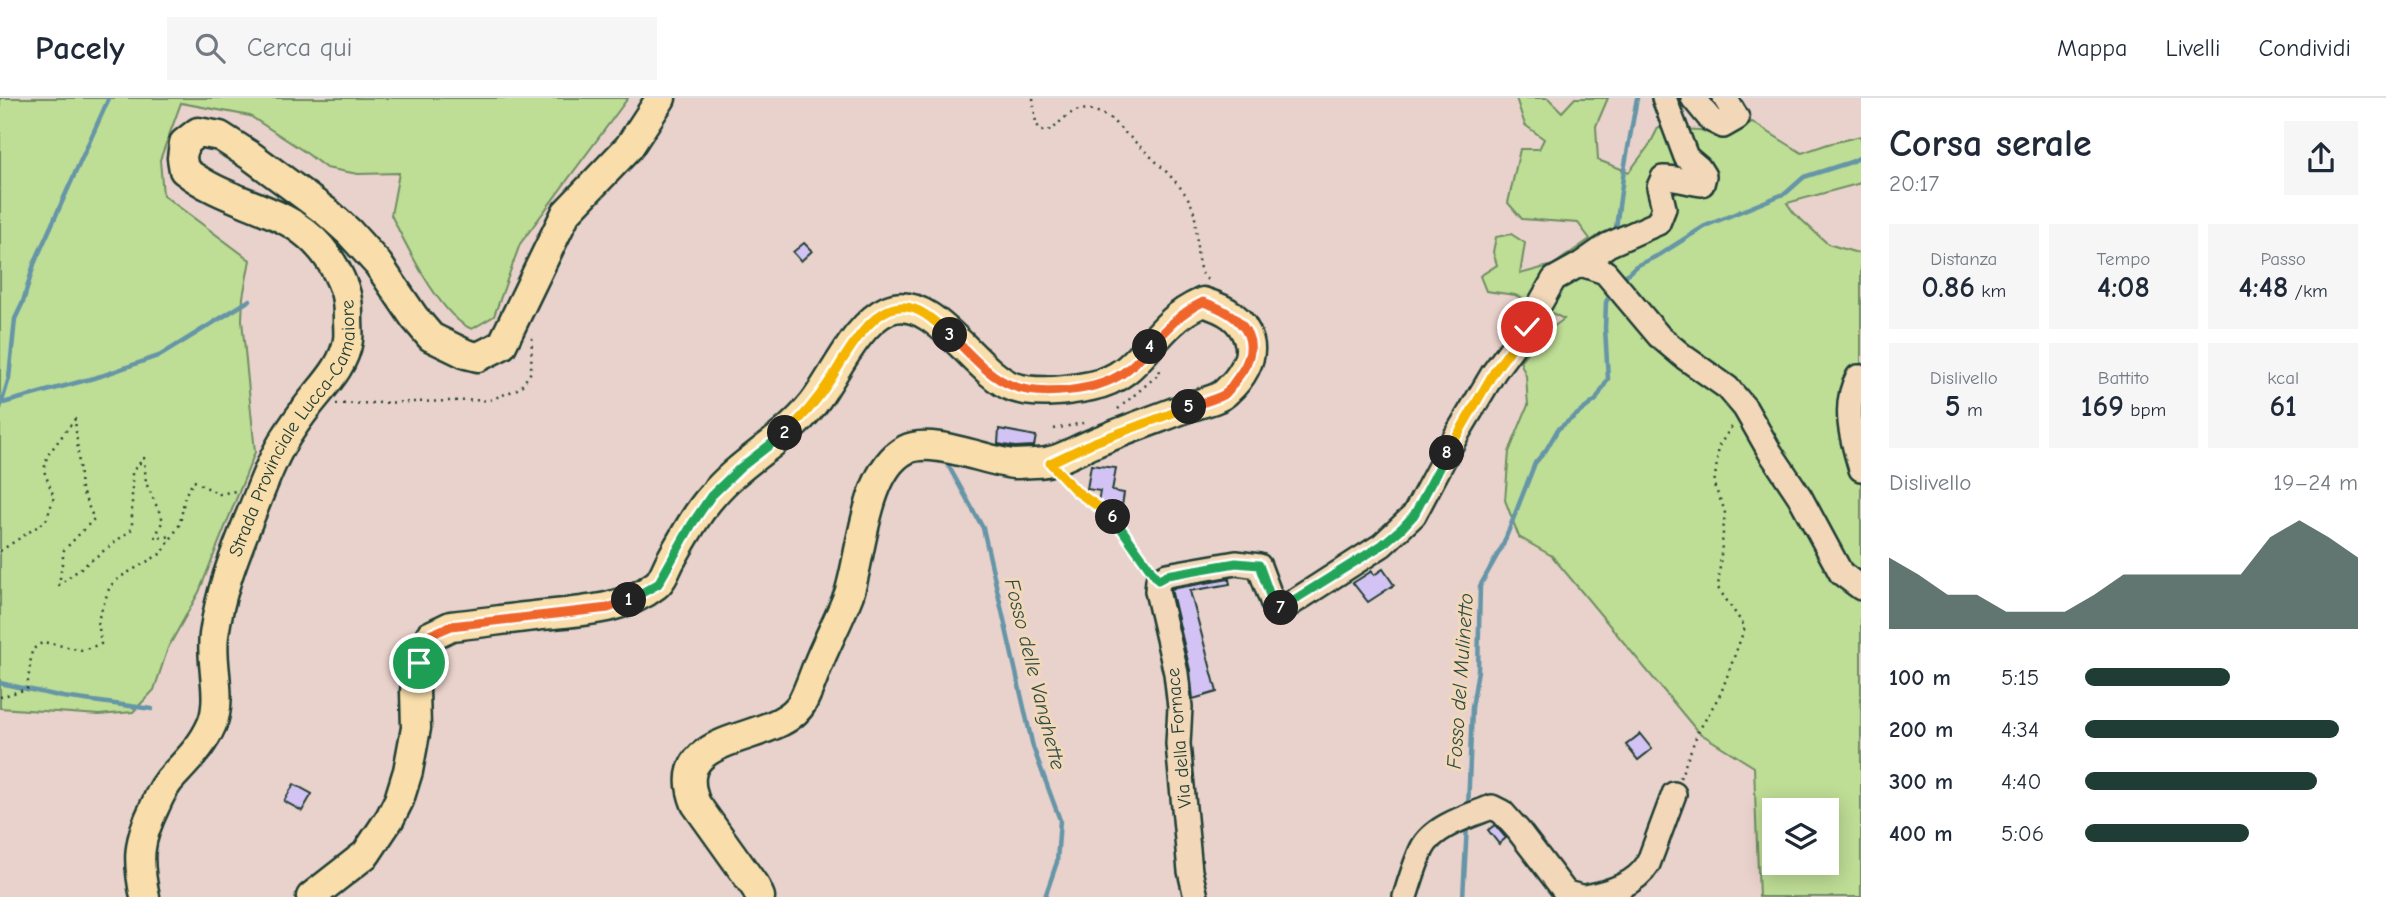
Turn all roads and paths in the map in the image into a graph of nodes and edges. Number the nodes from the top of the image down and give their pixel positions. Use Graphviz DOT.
graph roads {
  1 [pos="661,98"];
  2 [pos="1033,98"];
  3 [pos="1664,98"];
  4 [pos="1693,98"];
  5 [pos="1725,98"];
  6 [pos="1581,264"];
  7 [pos="1213,284"];
  8 [pos="1861,377"];
  9 [pos="1745,408"];
  10 [pos="1050,463"];
  11 [pos="1861,469"];
  12 [pos="262,487"];
  13 [pos="173,536"];
  14 [pos="0,551"];
  15 [pos="1158,580"];
  16 [pos="1861,588"];
  17 [pos="0,698"];
  18 [pos="1674,794"];
  19 [pos="145,897"];
  20 [pos="311,897"];
  21 [pos="760,897"];
  22 [pos="1196,897"];
  23 [pos="1405,897"];
  24 [pos="1584,897"];
  1 -- 12 [label="main road, Strada Provinciale Lucca-Camaiore"];
  2 -- 7 [label="path"];
  3 -- 6 [label="street"];
  4 -- 5 [label="street"];
  6 -- 9 [label="street"];
  6 -- 15 [label="street"];
  8 -- 11 [label="street"];
  9 -- 16 [label="street"];
  9 -- 18 [label="path"];
  10 -- 15 [label="path"];
  10 -- 20 [label="main road"];
  10 -- 21 [label="main road"];
  12 -- 13 [label="path"];
  12 -- 19 [label="main road, Strada Provinciale Lucca-Camaiore"];
  13 -- 14 [label="path"];
  13 -- 17 [label="path"];
  15 -- 22 [label="street, Via della Fornace"];
  18 -- 24 [label="street"];
  23 -- 24 [label="street"];
}
